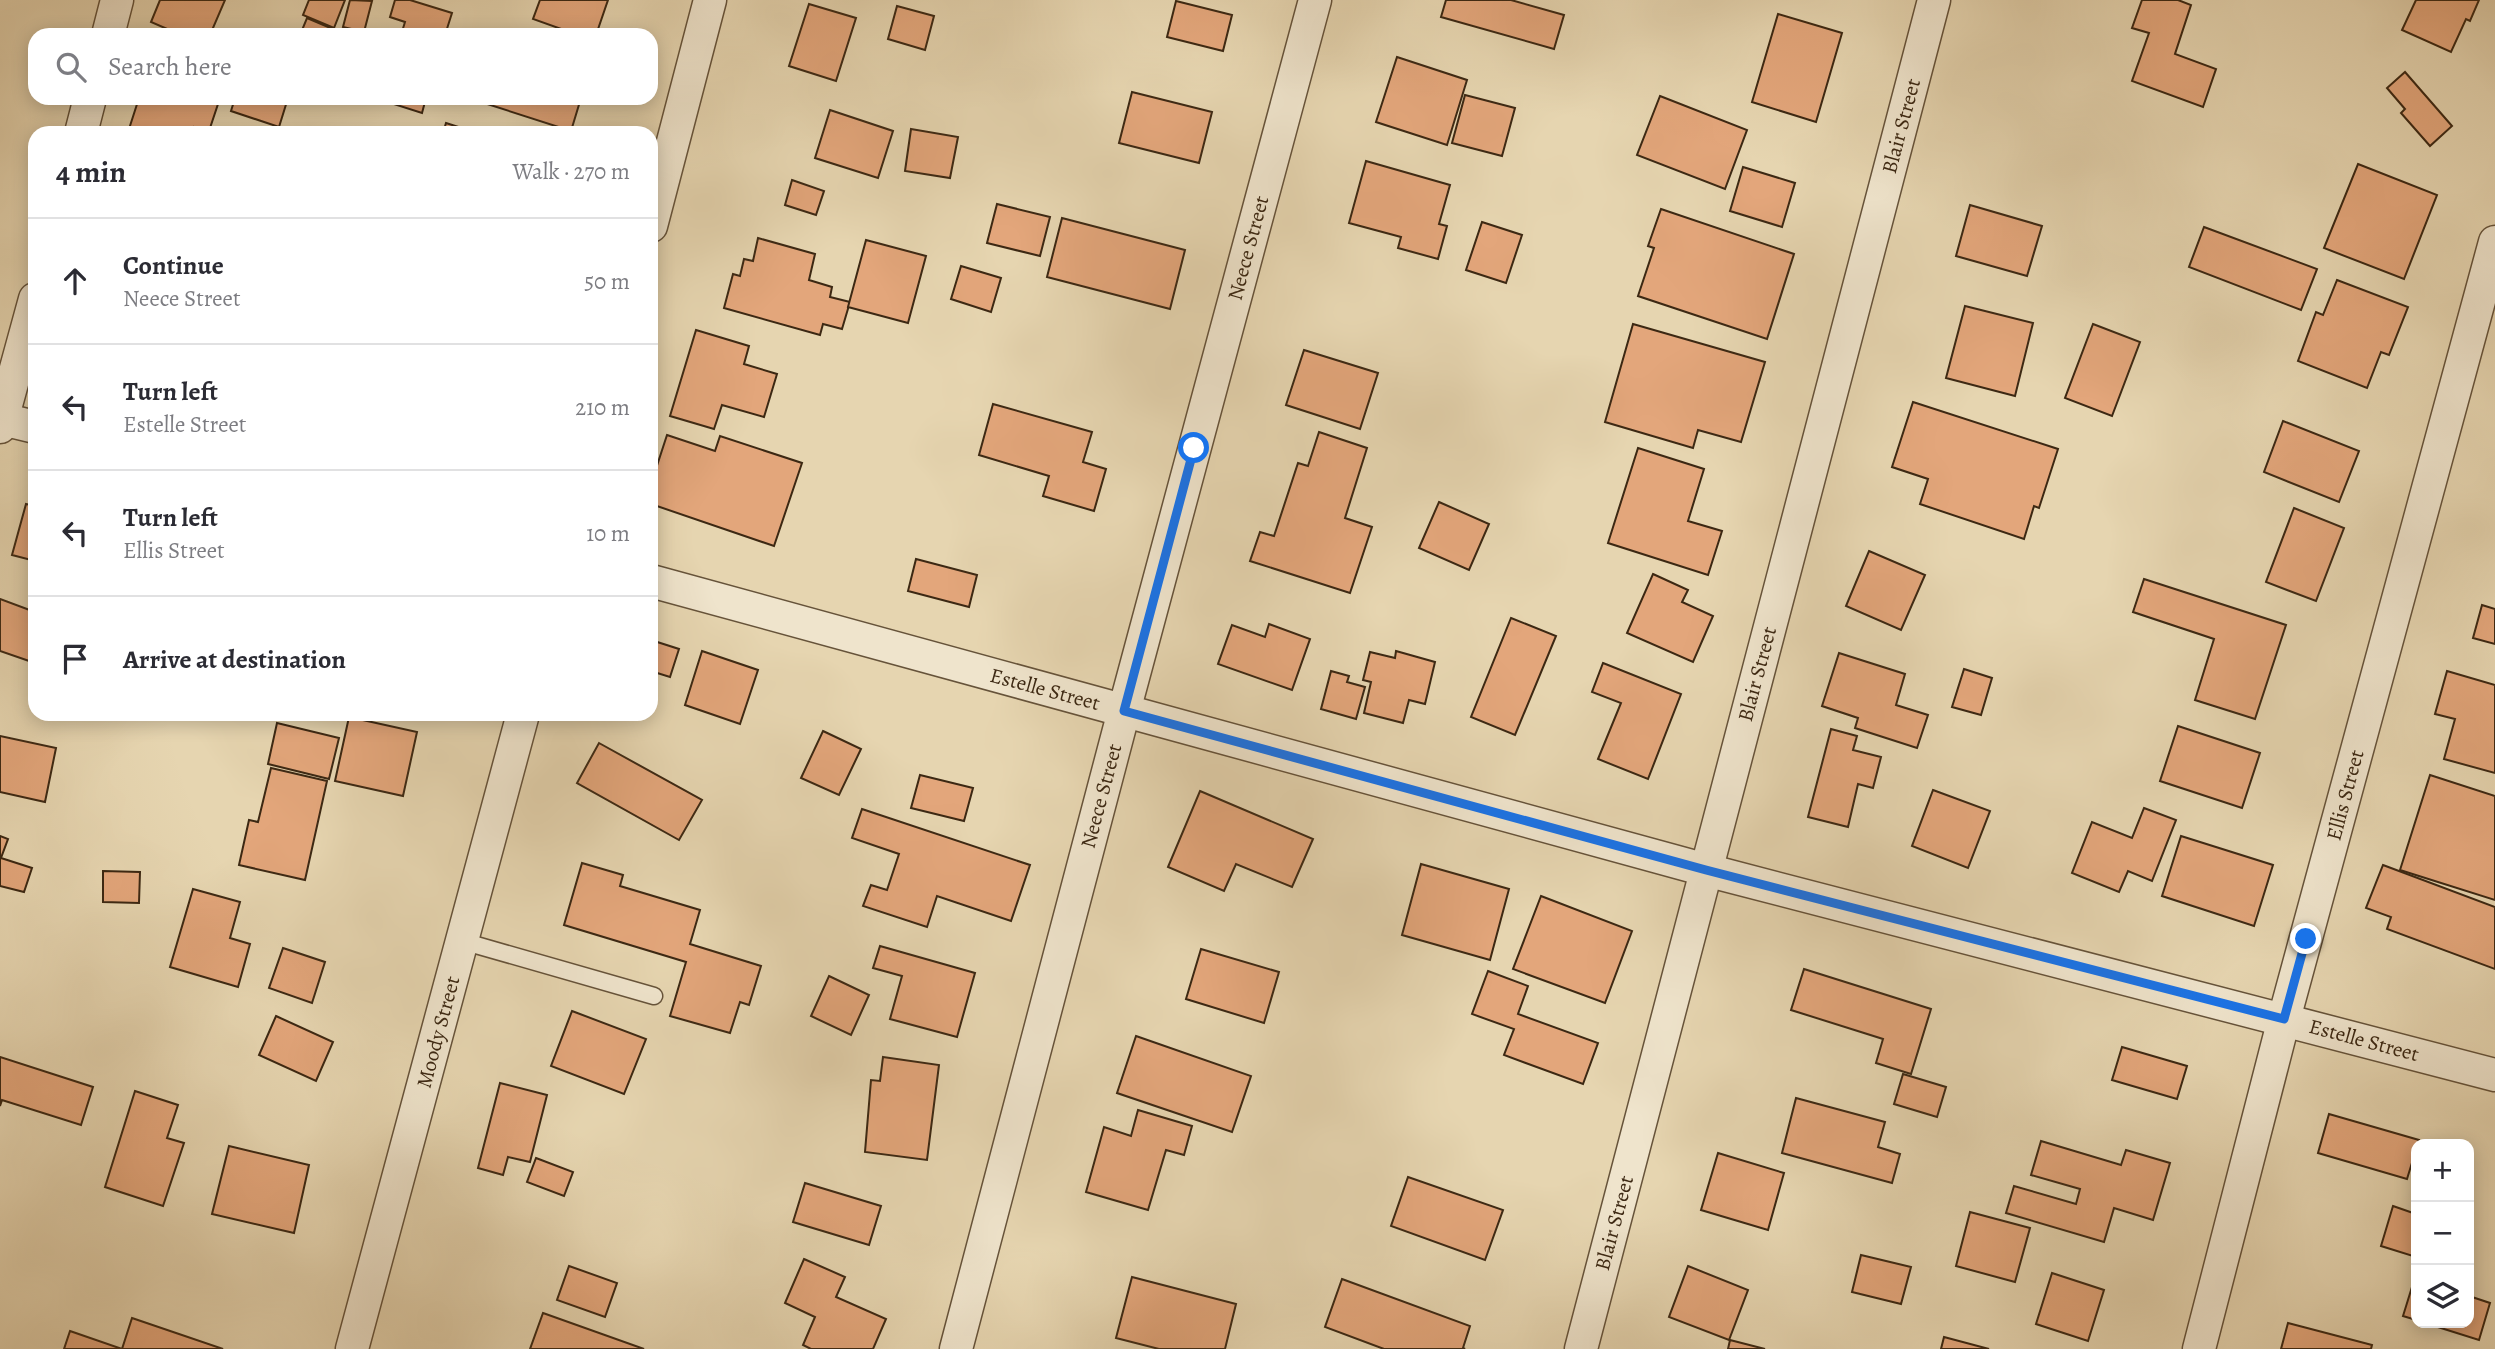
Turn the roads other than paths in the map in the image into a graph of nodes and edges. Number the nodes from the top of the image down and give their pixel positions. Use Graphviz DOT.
graph roads {
  1 [pos="117,0"];
  2 [pos="710,0"];
  3 [pos="1315,0"];
  4 [pos="1934,0"];
  5 [pos="110,28"];
  6 [pos="88,105"];
  7 [pos="83,126"];
  8 [pos="658,199"];
  9 [pos="2495,242"];
  10 [pos="28,325"];
  11 [pos="1,423"];
  12 [pos="28,426"];
  13 [pos="658,583"];
  14 [pos="1124,711"];
  15 [pos="521,721"];
  16 [pos="1706,870"];
  17 [pos="462,941"];
  18 [pos="654,996"];
  19 [pos="2284,1019"];
  20 [pos="2495,1075"];
  21 [pos="352,1349"];
  22 [pos="956,1349"];
  23 [pos="1581,1349"];
  24 [pos="2199,1349"];
  1 -- 5 [label="street"];
  2 -- 8 [label="street"];
  3 -- 14 [label="street, Neece Street"];
  4 -- 16 [label="street, Blair Street"];
  6 -- 7 [label="street"];
  9 -- 19 [label="street, Ellis Street"];
  10 -- 11 [label="street"];
  11 -- 12 [label="street"];
  13 -- 14 [label="street, Estelle Street"];
  14 -- 16 [label="street, Estelle Street"];
  14 -- 22 [label="street, Neece Street"];
  15 -- 17 [label="street, Moody Street"];
  16 -- 19 [label="street, Estelle Street"];
  16 -- 23 [label="street, Blair Street"];
  17 -- 18 [label="lane"];
  17 -- 21 [label="street, Moody Street"];
  19 -- 20 [label="street, Estelle Street"];
  19 -- 24 [label="street, Ellis Street"];
}
